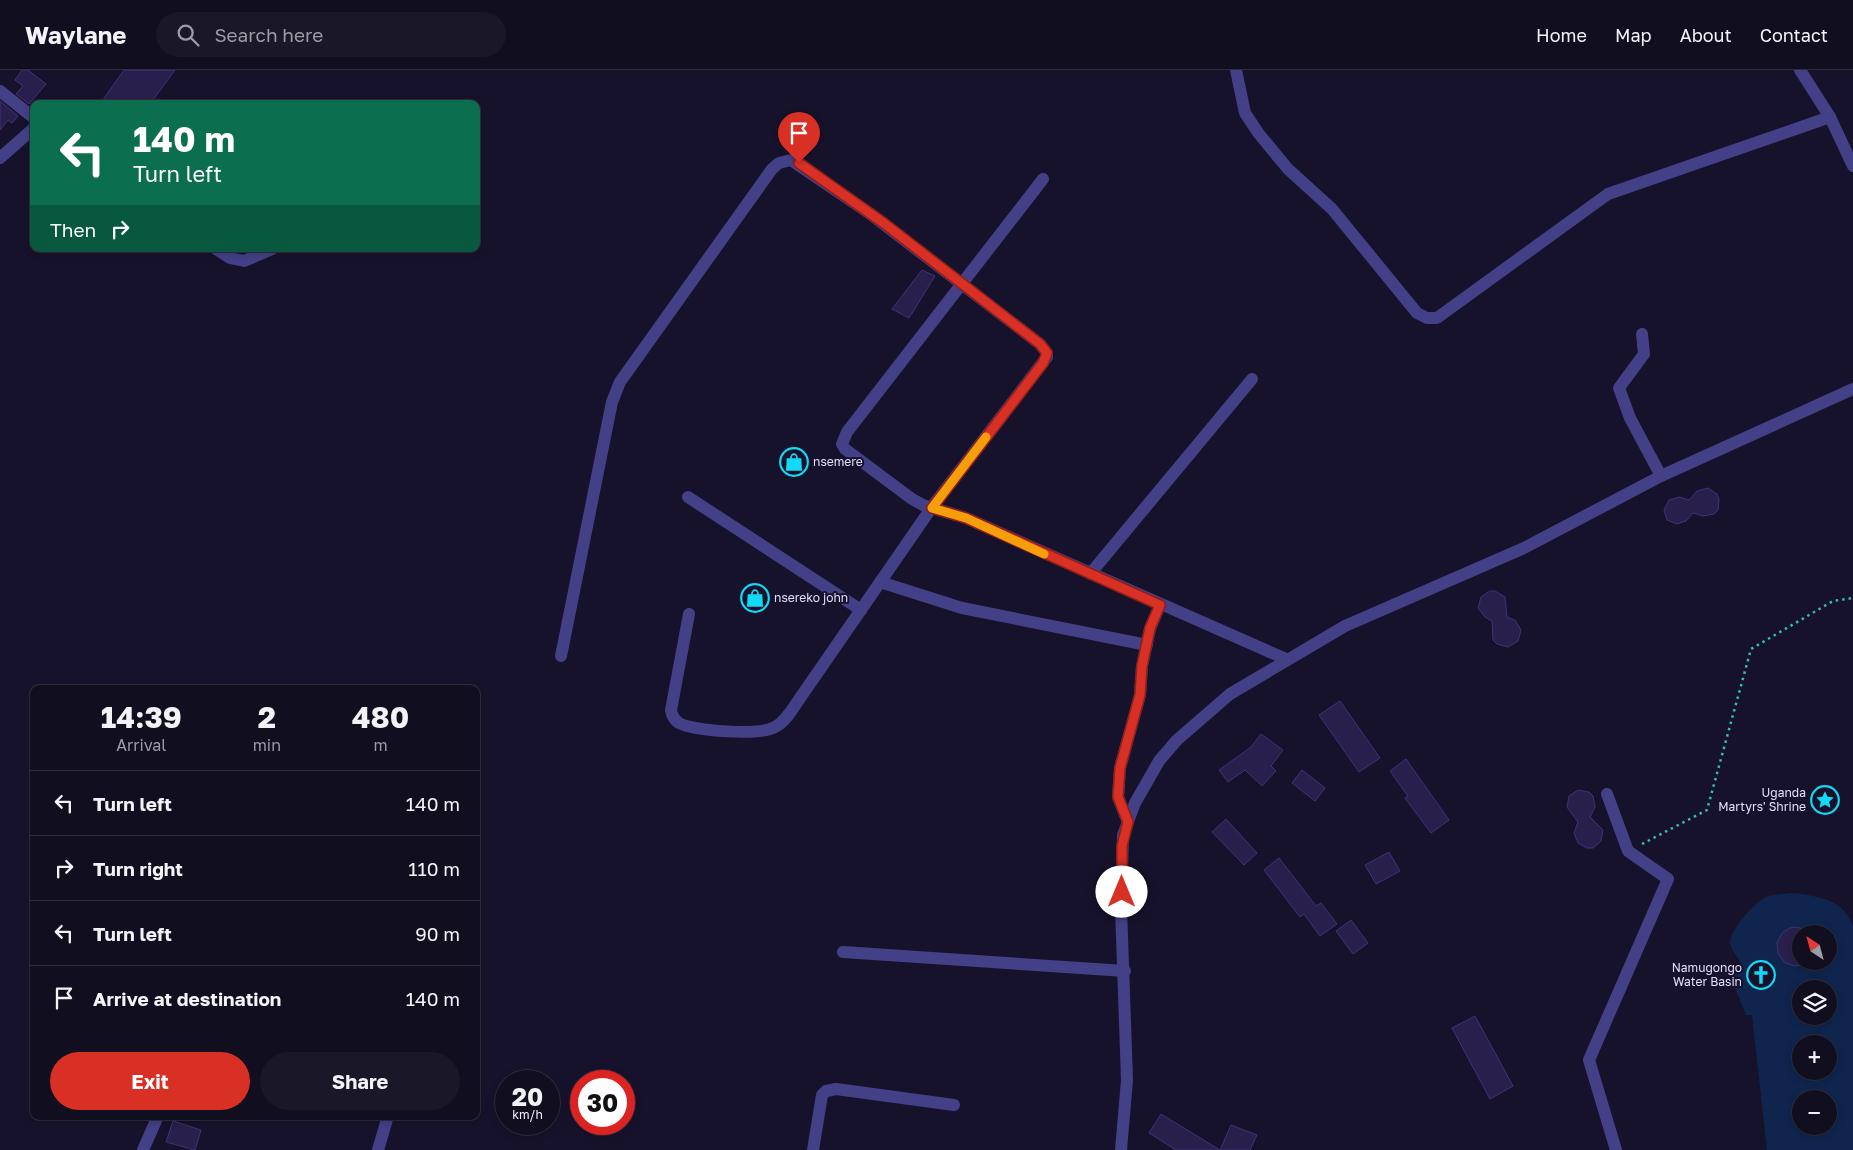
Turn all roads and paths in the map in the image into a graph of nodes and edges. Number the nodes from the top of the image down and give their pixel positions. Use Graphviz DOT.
graph roads {
  1 [pos="1236,70"];
  2 [pos="1800,70"];
  3 [pos="0,91"];
  4 [pos="30,115"];
  5 [pos="1830,117"];
  6 [pos="30,132"];
  7 [pos="0,158"];
  8 [pos="1853,166"];
  9 [pos="1043,179"];
  10 [pos="221,252"];
  11 [pos="265,252"];
  12 [pos="964,284"];
  13 [pos="1642,334"];
  14 [pos="1252,379"];
  15 [pos="1853,388"];
  16 [pos="1661,476"];
  17 [pos="688,497"];
  18 [pos="932,508"];
  19 [pos="1090,574"];
  20 [pos="880,582"];
  21 [pos="1853,598"];
  22 [pos="1160,605"];
  23 [pos="861,610"];
  24 [pos="689,614"];
  25 [pos="1147,645"];
  26 [pos="561,656"];
  27 [pos="1286,659"];
  28 [pos="1607,794"];
  29 [pos="1128,822"];
  30 [pos="1628,851"];
  31 [pos="843,952"];
  32 [pos="1125,971"];
  33 [pos="954,1105"];
  34 [pos="156,1120"];
  35 [pos="387,1120"];
  36 [pos="143,1150"];
  37 [pos="378,1150"];
  38 [pos="813,1150"];
  39 [pos="1121,1150"];
  40 [pos="1616,1150"];
  1 -- 5 [label="street"];
  2 -- 5 [label="street"];
  3 -- 4 [label="street"];
  5 -- 8 [label="street"];
  6 -- 7 [label="street"];
  9 -- 12 [label="street"];
  10 -- 11 [label="street"];
  12 -- 18 [label="street"];
  12 -- 18 [label="street"];
  12 -- 26 [label="street"];
  13 -- 16 [label="street"];
  14 -- 19 [label="street"];
  15 -- 16 [label="street"];
  16 -- 27 [label="street"];
  17 -- 23 [label="street"];
  18 -- 19 [label="street"];
  18 -- 20 [label="street"];
  19 -- 22 [label="street"];
  20 -- 23 [label="street"];
  20 -- 25 [label="street"];
  21 -- 30 [label="path"];
  22 -- 25 [label="street"];
  22 -- 27 [label="street"];
  23 -- 24 [label="street"];
  25 -- 29 [label="street"];
  27 -- 29 [label="street"];
  28 -- 30 [label="street"];
  29 -- 32 [label="street"];
  30 -- 40 [label="street"];
  31 -- 32 [label="street"];
  32 -- 39 [label="street"];
  33 -- 38 [label="street"];
  34 -- 36 [label="street"];
  35 -- 37 [label="street"];
}
